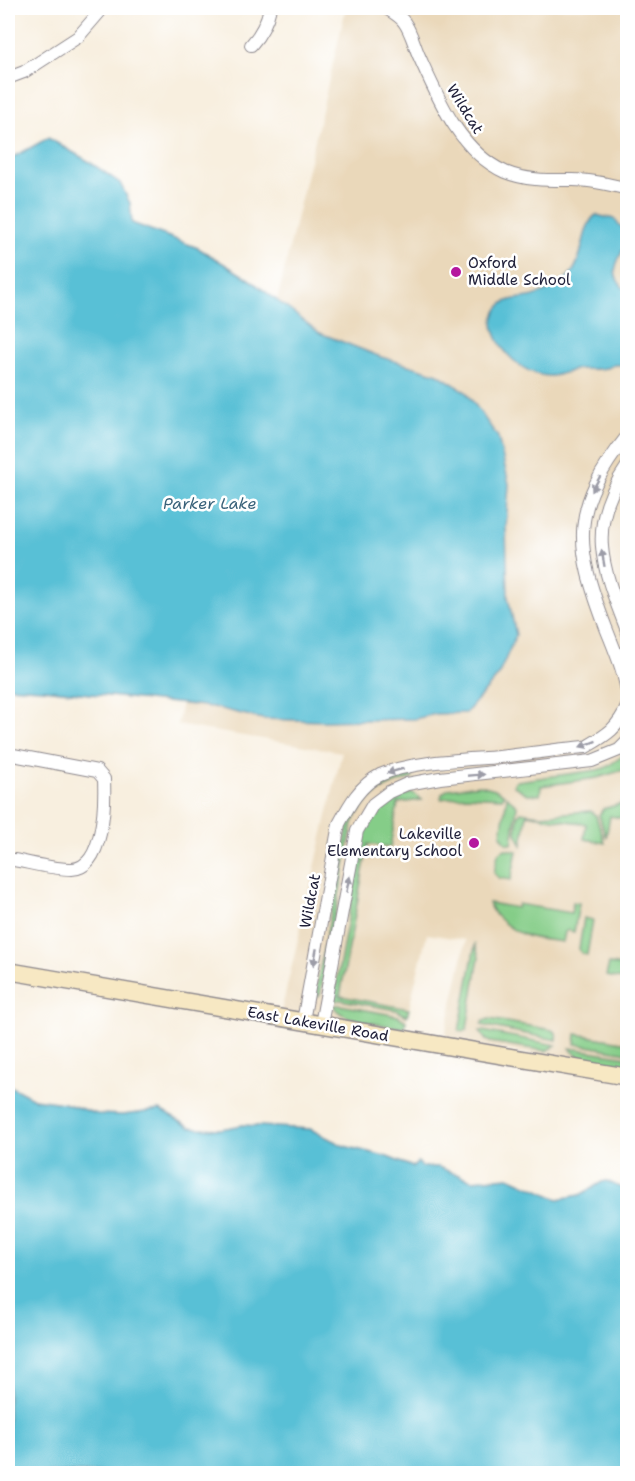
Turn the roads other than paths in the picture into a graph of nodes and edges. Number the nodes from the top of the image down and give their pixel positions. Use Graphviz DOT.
graph roads {
  1 [pos="103,8"];
  2 [pos="270,8"];
  3 [pos="386,8"];
  4 [pos="251,45"];
  5 [pos="8,78"];
  6 [pos="627,189"];
  7 [pos="627,435"];
  8 [pos="627,465"];
  9 [pos="627,633"];
  10 [pos="627,692"];
  11 [pos="627,698"];
  12 [pos="627,705"];
  13 [pos="627,741"];
  14 [pos="8,754"];
  15 [pos="424,765"];
  16 [pos="428,780"];
  17 [pos="8,859"];
  18 [pos="8,970"];
  19 [pos="303,1021"];
  20 [pos="321,1024"];
  21 [pos="627,1077"];
  1 -- 5 [label="street"];
  2 -- 4 [label="street"];
  3 -- 6 [label="street, Wildcat"];
  7 -- 10 [label="street, one-way"];
  9 -- 8 [label="street, one-way"];
  10 -- 11 [label="street"];
  12 -- 15 [label="street, Wildcat, one-way"];
  16 -- 13 [label="street, one-way"];
  14 -- 17 [label="street"];
  15 -- 16 [label="street"];
  15 -- 19 [label="street, Wildcat, one-way"];
  20 -- 16 [label="street, one-way"];
  18 -- 19 [label="main road, East Lakeville Road"];
  19 -- 20 [label="main road, East Lakeville Road"];
  20 -- 21 [label="main road, East Lakeville Road"];
}
